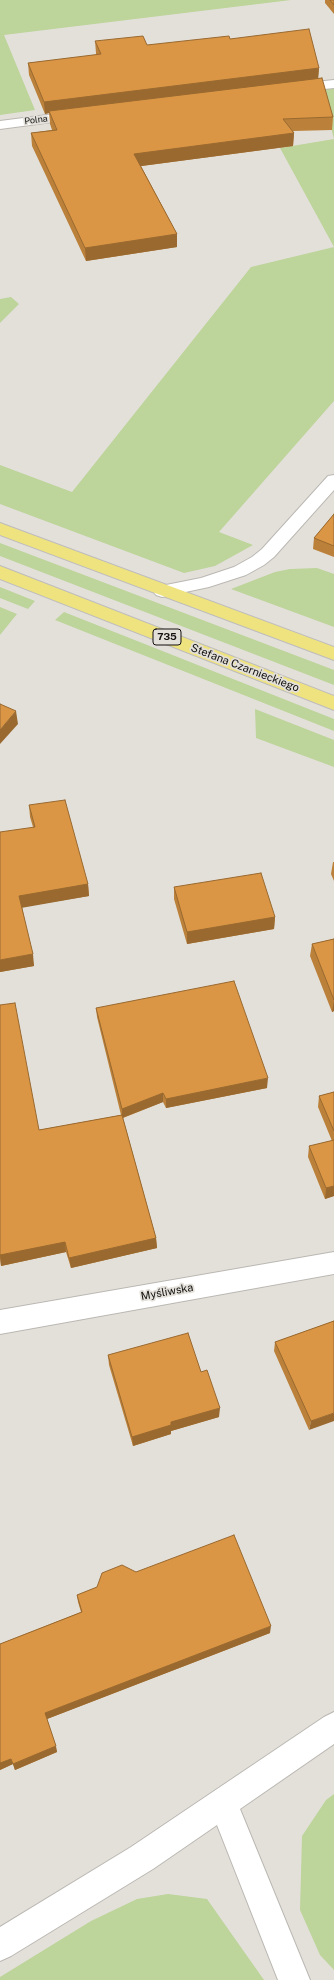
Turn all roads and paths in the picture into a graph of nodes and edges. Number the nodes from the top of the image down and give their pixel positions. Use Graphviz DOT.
graph roads {
  1 [pos="334,84"];
  2 [pos="280,89"];
  3 [pos="90,113"];
  4 [pos="0,125"];
  5 [pos="334,480"];
  6 [pos="0,529"];
  7 [pos="0,572"];
  8 [pos="162,590"];
  9 [pos="334,654"];
  10 [pos="334,703"];
  11 [pos="334,1263"];
  12 [pos="0,1322"];
  13 [pos="334,1727"];
  14 [pos="223,1803"];
  15 [pos="0,1945"];
  16 [pos="294,1980"];
  1 -- 2 [label="street"];
  3 -- 4 [label="street, Polna"];
  5 -- 8 [label="street"];
  6 -- 8 [label="main road"];
  7 -- 10 [label="main road, Stefana Czarnieckiego / 735"];
  8 -- 9 [label="main road"];
  11 -- 12 [label="street, Myśliwska"];
  13 -- 14 [label="street"];
  14 -- 15 [label="street"];
  14 -- 16 [label="street"];
}
